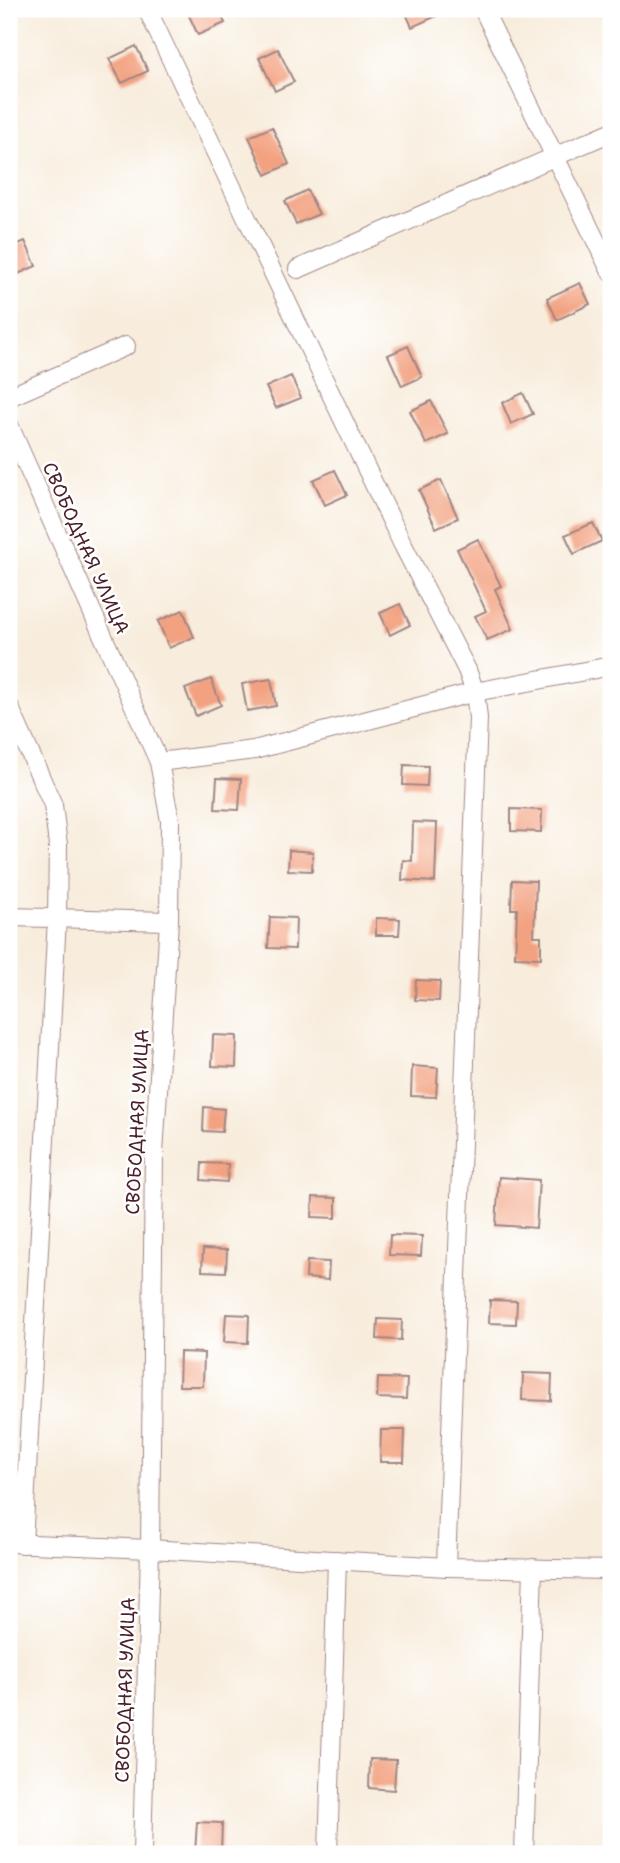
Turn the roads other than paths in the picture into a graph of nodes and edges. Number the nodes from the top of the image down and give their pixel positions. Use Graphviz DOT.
graph roads {
  1 [pos="147,9"];
  2 [pos="483,9"];
  3 [pos="611,132"];
  4 [pos="556,156"];
  5 [pos="298,269"];
  6 [pos="611,272"];
  7 [pos="126,346"];
  8 [pos="9,397"];
  9 [pos="9,425"];
  10 [pos="611,666"];
  11 [pos="475,692"];
  12 [pos="9,706"];
  13 [pos="159,762"];
  14 [pos="9,917"];
  15 [pos="57,918"];
  16 [pos="169,921"];
  17 [pos="16,1544"];
  18 [pos="150,1549"];
  19 [pos="337,1560"];
  20 [pos="446,1567"];
  21 [pos="533,1568"];
  22 [pos="611,1570"];
  23 [pos="142,1854"];
  24 [pos="328,1854"];
  25 [pos="524,1854"];
  1 -- 11 [label="street"];
  2 -- 4 [label="street"];
  3 -- 4 [label="street"];
  4 -- 5 [label="street"];
  4 -- 6 [label="street"];
  7 -- 8 [label="street"];
  9 -- 13 [label="street, СВОБОДНАЯ УЛИЦА"];
  10 -- 11 [label="street"];
  11 -- 13 [label="street"];
  11 -- 20 [label="street"];
  12 -- 15 [label="street"];
  13 -- 16 [label="street, СВОБОДНАЯ УЛИЦА"];
  14 -- 15 [label="street"];
  15 -- 16 [label="street"];
  15 -- 17 [label="street"];
  16 -- 18 [label="street, СВОБОДНАЯ УЛИЦА"];
  17 -- 18 [label="street"];
  18 -- 19 [label="street"];
  18 -- 23 [label="street, СВОБОДНАЯ УЛИЦА"];
  19 -- 20 [label="street"];
  19 -- 24 [label="street"];
  20 -- 21 [label="street"];
  21 -- 22 [label="street"];
  21 -- 25 [label="street"];
}
